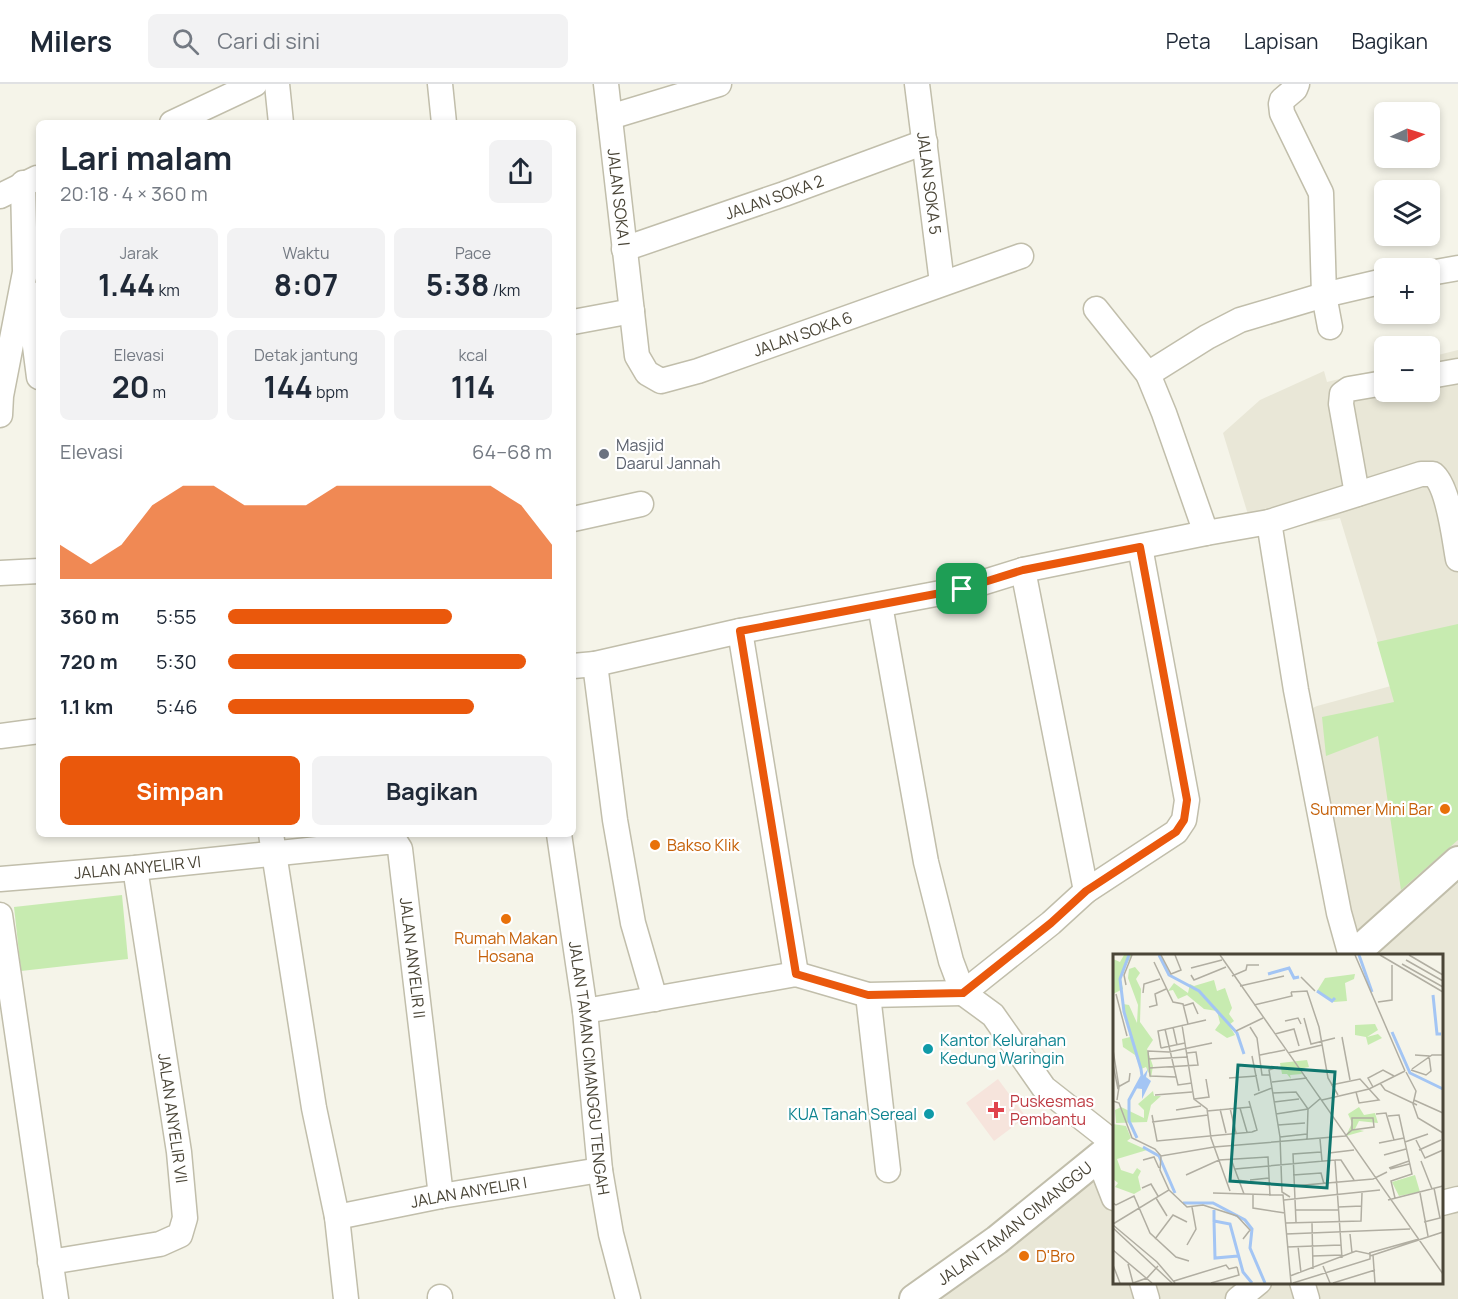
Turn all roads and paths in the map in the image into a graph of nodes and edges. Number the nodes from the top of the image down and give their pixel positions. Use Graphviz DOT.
graph roads {
  1 [pos="255,84"];
  2 [pos="277,84"];
  3 [pos="440,84"];
  4 [pos="606,84"];
  5 [pos="719,84"];
  6 [pos="917,84"];
  7 [pos="1297,84"];
  8 [pos="610,117"];
  9 [pos="178,120"];
  10 [pos="281,120"];
  11 [pos="444,120"];
  12 [pos="925,142"];
  13 [pos="31,180"];
  14 [pos="0,196"];
  15 [pos="624,249"];
  16 [pos="1021,256"];
  17 [pos="1458,268"];
  18 [pos="1440,271"];
  19 [pos="25,272"];
  20 [pos="942,283"];
  21 [pos="1374,283"];
  22 [pos="1324,295"];
  23 [pos="1096,309"];
  24 [pos="633,311"];
  25 [pos="576,321"];
  26 [pos="1330,327"];
  27 [pos="36,354"];
  28 [pos="1458,371"];
  29 [pos="1148,374"];
  30 [pos="1440,374"];
  31 [pos="1374,384"];
  32 [pos="0,415"];
  33 [pos="1357,494"];
  34 [pos="641,504"];
  35 [pos="576,518"];
  36 [pos="1269,522"];
  37 [pos="1206,532"];
  38 [pos="1140,547"];
  39 [pos="1458,559"];
  40 [pos="1023,570"];
  41 [pos="36,571"];
  42 [pos="0,573"];
  43 [pos="880,605"];
  44 [pos="740,631"];
  45 [pos="584,665"];
  46 [pos="36,731"];
  47 [pos="0,736"];
  48 [pos="559,837"];
  49 [pos="273,844"];
  50 [pos="1458,861"];
  51 [pos="135,868"];
  52 [pos="0,879"];
  53 [pos="1086,891"];
  54 [pos="0,915"];
  55 [pos="1350,954"];
  56 [pos="1353,954"];
  57 [pos="796,974"];
  58 [pos="963,993"];
  59 [pos="868,995"];
  60 [pos="654,999"];
  61 [pos="585,1011"];
  62 [pos="1109,1148"];
  63 [pos="600,1170"];
  64 [pos="888,1170"];
  65 [pos="1113,1188"];
  66 [pos="441,1196"];
  67 [pos="1458,1199"];
  68 [pos="1443,1203"];
  69 [pos="337,1217"];
  70 [pos="50,1262"];
  71 [pos="1143,1284"];
  72 [pos="1257,1284"];
  73 [pos="1303,1284"];
  74 [pos="56,1299"];
  75 [pos="346,1299"];
  76 [pos="627,1299"];
  77 [pos="914,1299"];
  78 [pos="1147,1299"];
  79 [pos="1238,1299"];
  80 [pos="1307,1299"];
  1 -- 9 [label="street"];
  2 -- 10 [label="street"];
  3 -- 11 [label="street"];
  4 -- 8 [label="street, JALAN SOKA I"];
  5 -- 8 [label="street"];
  6 -- 12 [label="street, JALAN SOKA 5"];
  7 -- 22 [label="street"];
  8 -- 15 [label="street, JALAN SOKA I"];
  12 -- 15 [label="street, JALAN SOKA 2"];
  12 -- 20 [label="street, JALAN SOKA 5"];
  13 -- 14 [label="street"];
  13 -- 19 [label="street"];
  15 -- 24 [label="street, JALAN SOKA I"];
  16 -- 20 [label="street, JALAN SOKA 6"];
  17 -- 18 [label="street"];
  19 -- 27 [label="street"];
  19 -- 32 [label="street"];
  20 -- 24 [label="street, JALAN SOKA 6"];
  21 -- 22 [label="street"];
  22 -- 26 [label="street"];
  22 -- 29 [label="street"];
  23 -- 29 [label="street"];
  24 -- 25 [label="street"];
  28 -- 30 [label="street"];
  29 -- 37 [label="street"];
  31 -- 33 [label="street"];
  33 -- 36 [label="street"];
  33 -- 39 [label="street"];
  34 -- 35 [label="street"];
  36 -- 37 [label="street"];
  36 -- 55 [label="street"];
  37 -- 38 [label="street"];
  38 -- 40 [label="street"];
  38 -- 53 [label="street"];
  40 -- 43 [label="street"];
  40 -- 53 [label="street"];
  41 -- 42 [label="street"];
  43 -- 44 [label="street"];
  43 -- 58 [label="street"];
  44 -- 45 [label="street"];
  44 -- 57 [label="street"];
  45 -- 60 [label="street"];
  46 -- 47 [label="street"];
  48 -- 61 [label="street, JALAN TAMAN CIMANGGU TENGAH"];
  49 -- 51 [label="street, JALAN ANYELIR VI"];
  49 -- 66 [label="street, JALAN ANYELIR II"];
  49 -- 69 [label="street"];
  50 -- 56 [label="street"];
  51 -- 52 [label="street, JALAN ANYELIR VI"];
  51 -- 70 [label="street, JALAN ANYELIR VII"];
  53 -- 58 [label="street"];
  54 -- 70 [label="street"];
  57 -- 59 [label="street"];
  57 -- 60 [label="street"];
  58 -- 59 [label="street"];
  58 -- 62 [label="street"];
  59 -- 64 [label="street"];
  60 -- 61 [label="street"];
  61 -- 63 [label="street, JALAN TAMAN CIMANGGU TENGAH"];
  62 -- 65 [label="street"];
  62 -- 77 [label="street, JALAN TAMAN CIMANGGU"];
  63 -- 66 [label="street, JALAN ANYELIR I"];
  63 -- 76 [label="street, JALAN TAMAN CIMANGGU TENGAH"];
  66 -- 69 [label="street, JALAN ANYELIR I"];
  67 -- 68 [label="street"];
  69 -- 75 [label="street"];
  70 -- 74 [label="street"];
  71 -- 78 [label="street"];
  72 -- 79 [label="street"];
  73 -- 80 [label="street"];
}
